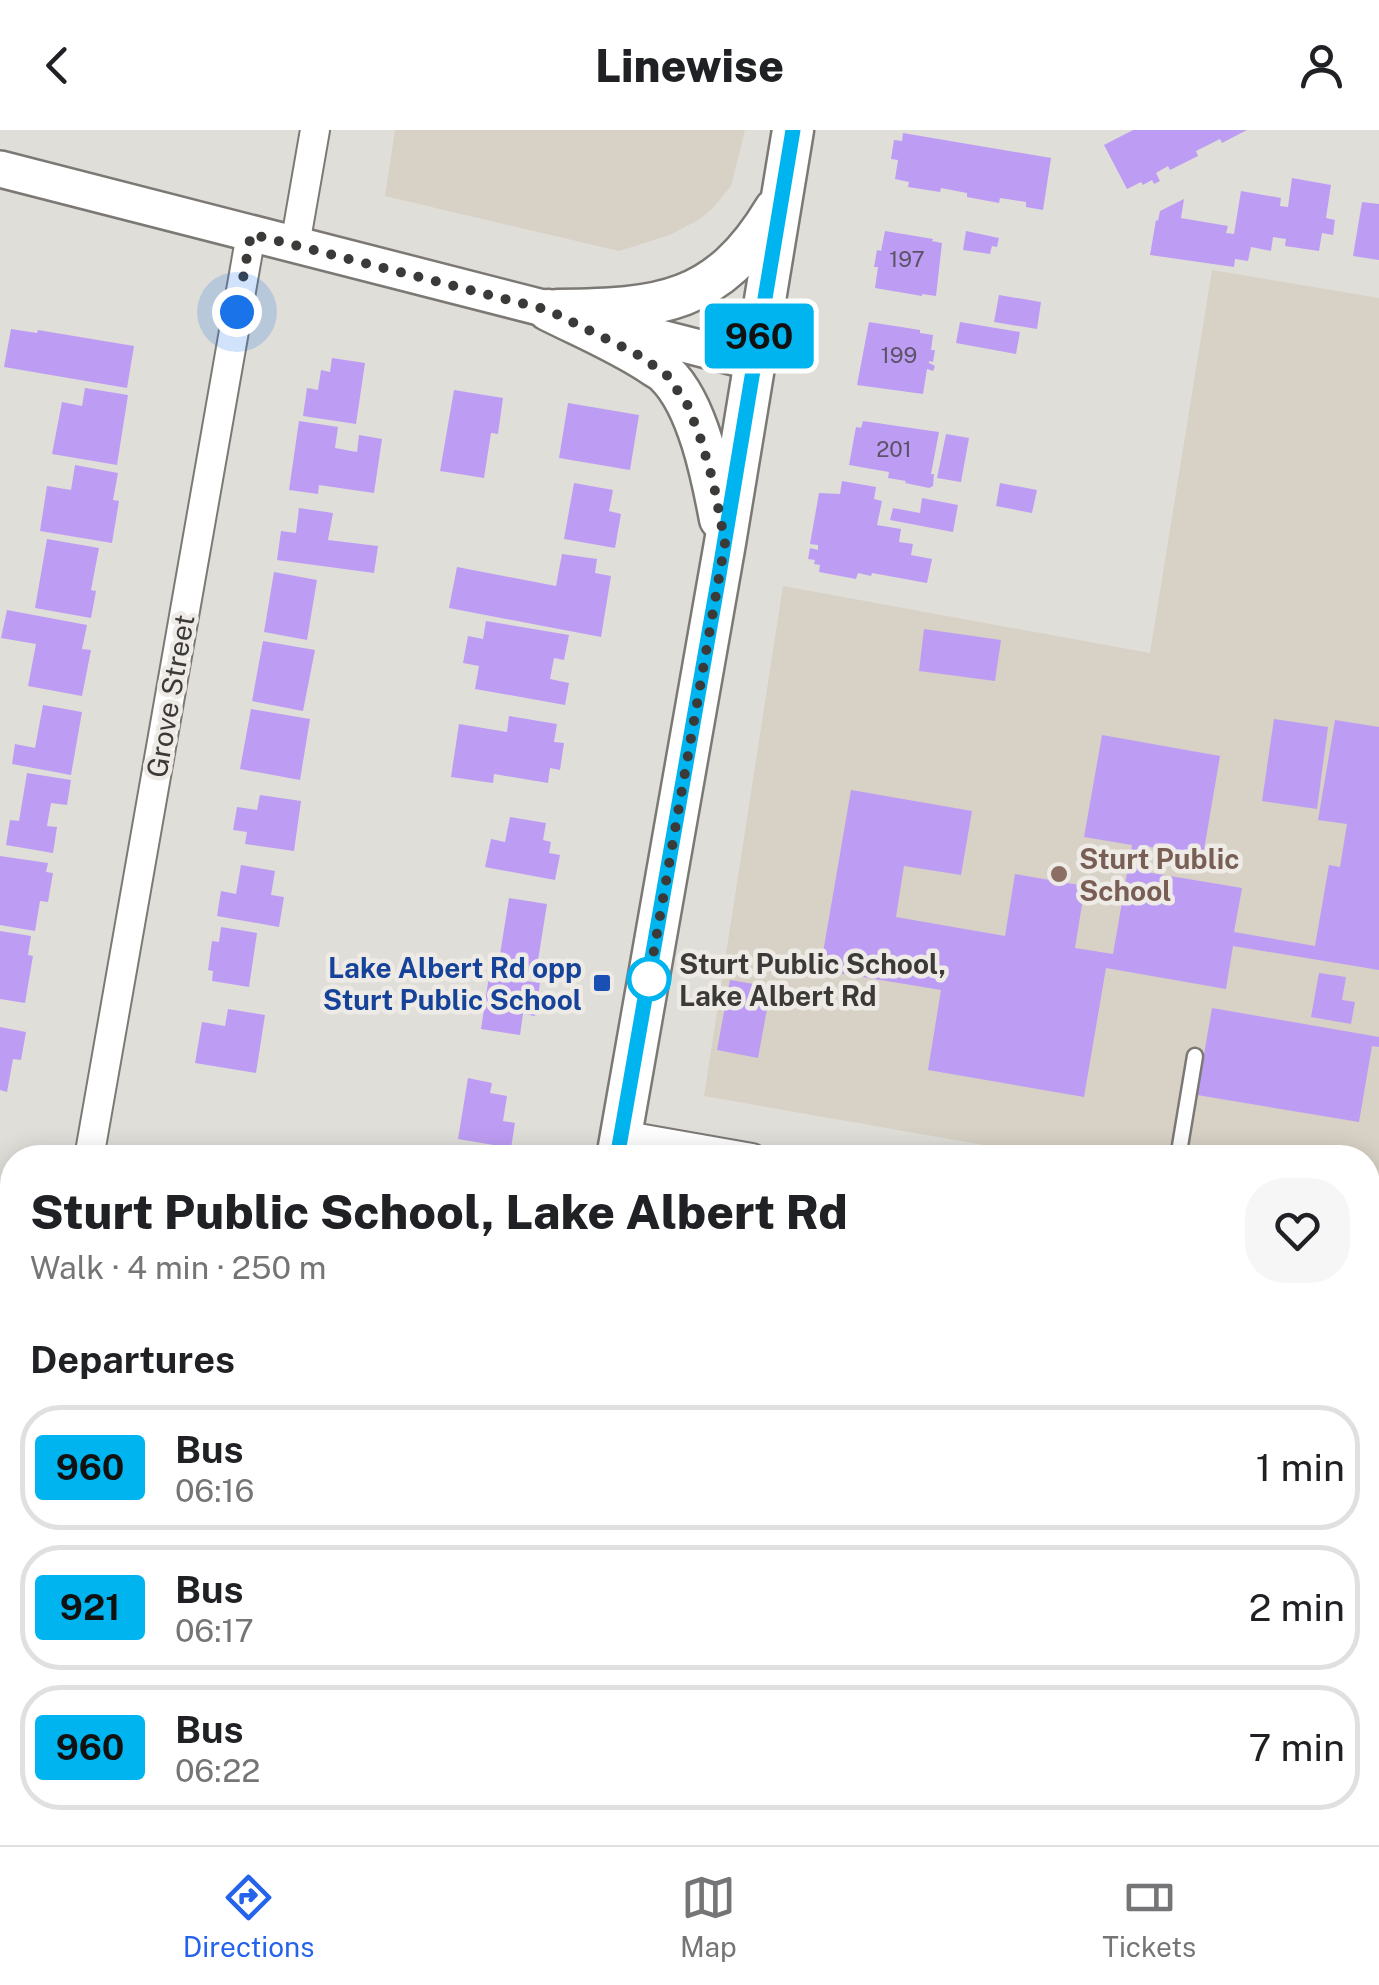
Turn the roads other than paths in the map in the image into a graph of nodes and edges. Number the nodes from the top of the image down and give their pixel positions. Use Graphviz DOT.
graph roads {
  1 [pos="315,130"];
  2 [pos="793,130"];
  3 [pos="0,169"];
  4 [pos="781,199"];
  5 [pos="251,234"];
  6 [pos="295,244"];
  7 [pos="548,310"];
  8 [pos="754,362"];
  9 [pos="725,543"];
  10 [pos="1195,1056"];
  11 [pos="91,1145"];
  12 [pos="619,1145"];
  13 [pos="1180,1145"];
  1 -- 6 [label="street"];
  2 -- 4 [label="main road"];
  3 -- 5 [label="street"];
  4 -- 7 [label="main road"];
  4 -- 8 [label="main road"];
  5 -- 6 [label="street"];
  5 -- 11 [label="street, Grove Street"];
  6 -- 7 [label="street"];
  7 -- 8 [label="street"];
  7 -- 9 [label="main road"];
  8 -- 9 [label="main road"];
  9 -- 12 [label="main road"];
  10 -- 13 [label="lane"];
}
